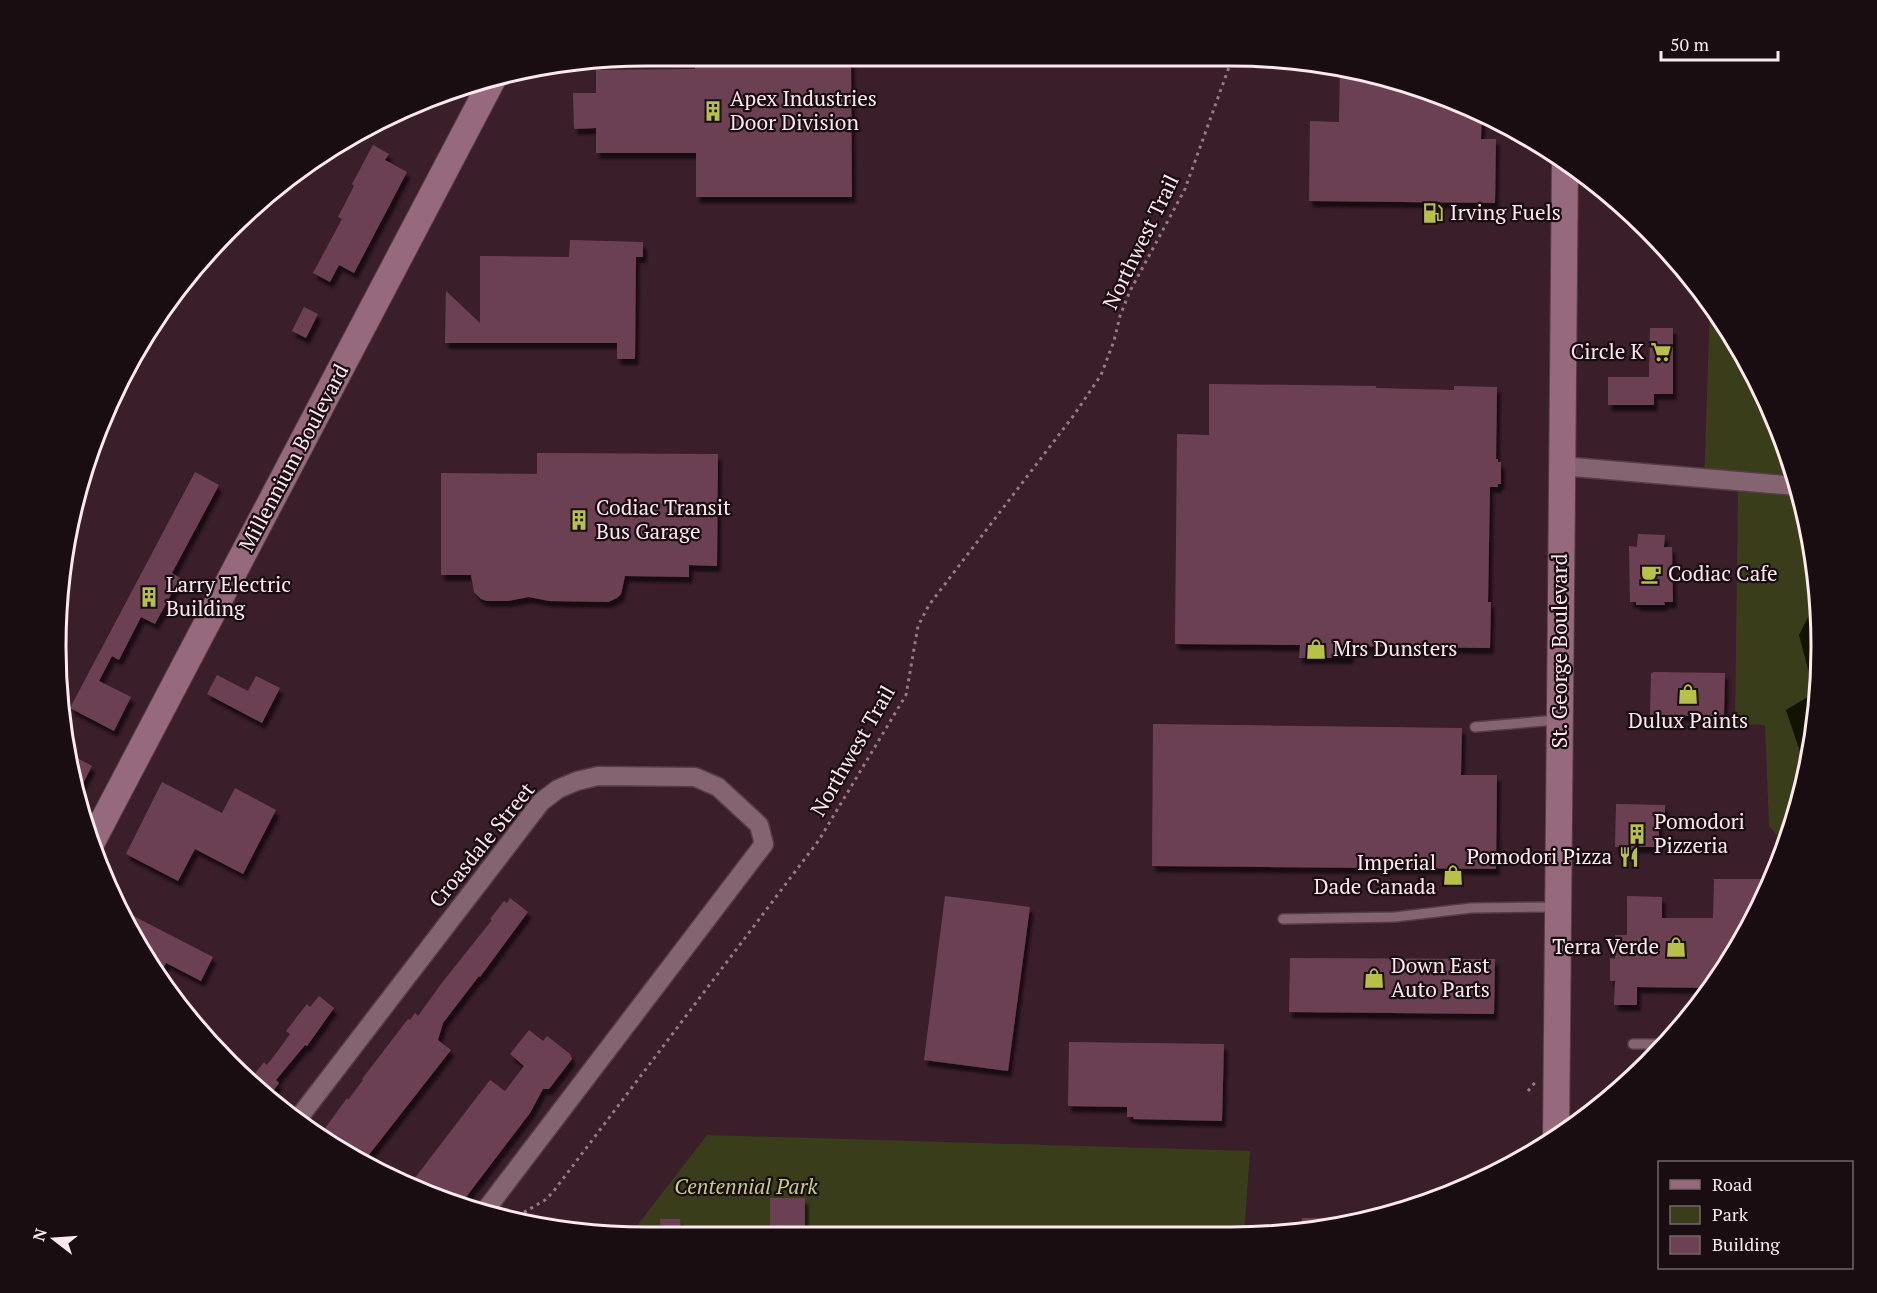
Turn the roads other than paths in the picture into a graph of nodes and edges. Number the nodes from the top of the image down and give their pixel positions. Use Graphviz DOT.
graph roads {
  1 [pos="488,88"];
  2 [pos="1565,172"];
  3 [pos="1561,466"];
  4 [pos="1788,485"];
  5 [pos="1559,720"];
  6 [pos="1475,727"];
  7 [pos="97,833"];
  8 [pos="1558,907"];
  9 [pos="1283,919"];
  10 [pos="1633,1044"];
  11 [pos="1653,1044"];
  12 [pos="302,1113"];
  13 [pos="1556,1127"];
  14 [pos="489,1205"];
  1 -- 7 [label="main road, Millennium Boulevard"];
  2 -- 3 [label="main road, St. George Boulevard"];
  3 -- 4 [label="street"];
  3 -- 5 [label="main road, St. George Boulevard"];
  5 -- 6 [label="lane"];
  5 -- 8 [label="main road, St. George Boulevard"];
  8 -- 9 [label="lane"];
  8 -- 13 [label="main road, St. George Boulevard"];
  10 -- 11 [label="lane"];
  12 -- 14 [label="street, Croasdale Street"];
}
